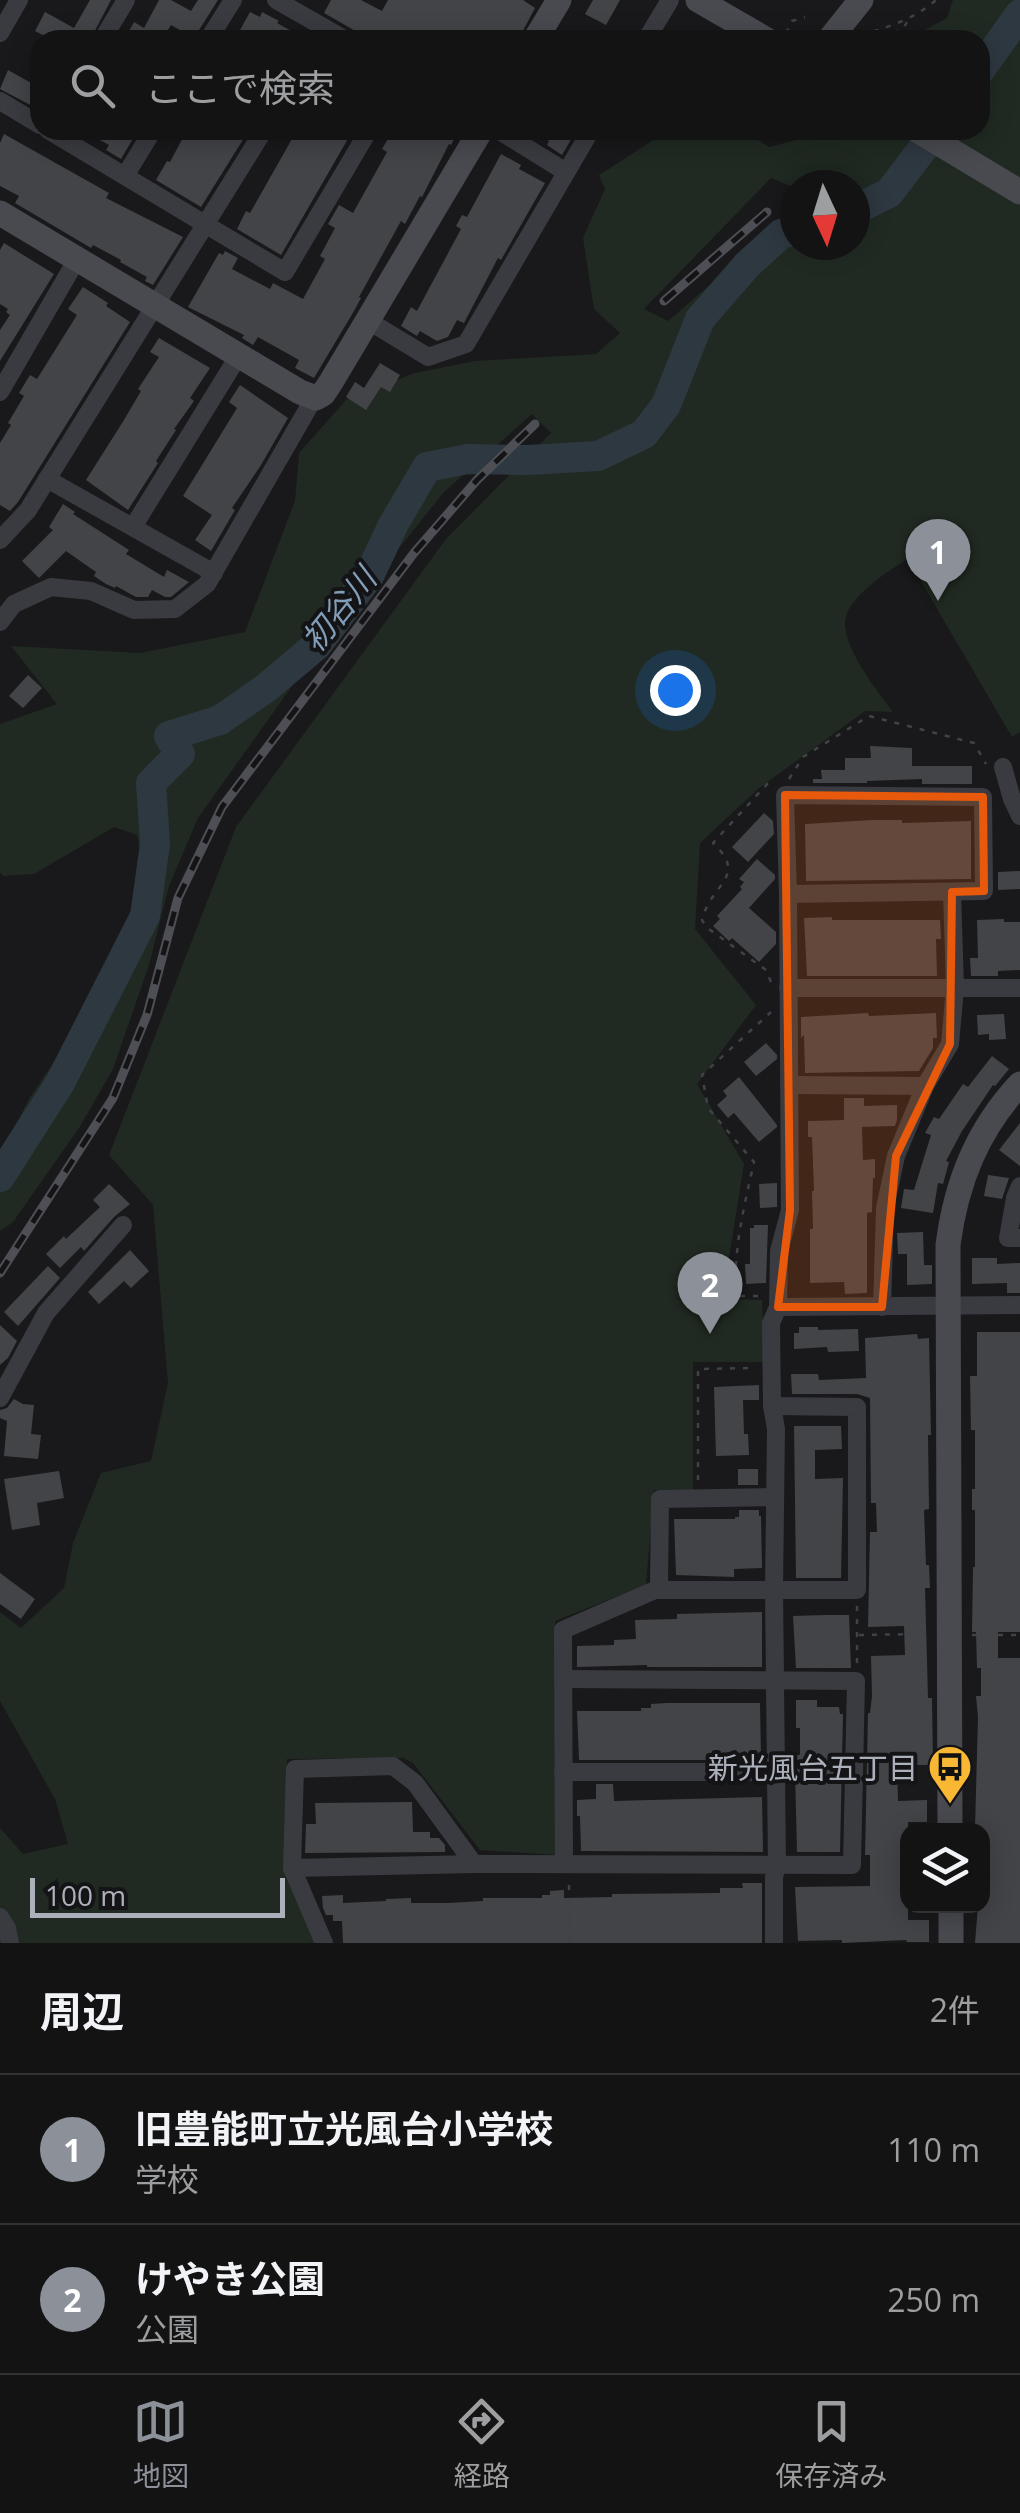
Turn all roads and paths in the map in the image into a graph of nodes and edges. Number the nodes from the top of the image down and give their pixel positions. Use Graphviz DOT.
graph roads {
  1 [pos="19,0"];
  2 [pos="126,0"];
  3 [pos="232,0"];
  4 [pos="276,0"];
  5 [pos="559,0"];
  6 [pos="670,0"];
  7 [pos="698,0"];
  8 [pos="861,0"];
  9 [pos="936,0"];
  10 [pos="805,17"];
  11 [pos="910,18"];
  12 [pos="108,30"];
  13 [pos="214,30"];
  14 [pos="313,30"];
  15 [pos="541,30"];
  16 [pos="652,30"];
  17 [pos="761,30"];
  18 [pos="783,30"];
  19 [pos="837,30"];
  20 [pos="878,30"];
  21 [pos="900,30"];
  22 [pos="0,33"];
  23 [pos="0,101"];
  24 [pos="30,119"];
  25 [pos="66,140"];
  26 [pos="147,140"];
  27 [pos="258,140"];
  28 [pos="362,140"];
  29 [pos="475,140"];
  30 [pos="514,140"];
  31 [pos="585,140"];
  32 [pos="933,140"];
  33 [pos="566,172"];
  34 [pos="125,176"];
  35 [pos="1020,192"];
  36 [pos="0,213"];
  37 [pos="206,224"];
  38 [pos="77,258"];
  39 [pos="155,306"];
  40 [pos="368,320"];
  41 [pos="239,355"];
  42 [pos="0,392"];
  43 [pos="314,398"];
  44 [pos="48,479"];
  45 [pos="133,527"];
  46 [pos="0,540"];
  47 [pos="214,573"];
  48 [pos="0,622"];
  49 [pos="1003,767"];
  50 [pos="1020,816"];
  51 [pos="952,892"];
  52 [pos="788,894"];
  53 [pos="788,988"];
  54 [pos="955,988"];
  55 [pos="1020,988"];
  56 [pos="1020,1084"];
  57 [pos="789,1085"];
  58 [pos="925,1086"];
  59 [pos="1020,1186"];
  60 [pos="123,1225"];
  61 [pos="1020,1238"];
  62 [pos="948,1305"];
  63 [pos="1020,1305"];
  64 [pos="778,1307"];
  65 [pos="882,1307"];
  66 [pos="766,1368"];
  67 [pos="0,1398"];
  68 [pos="772,1406"];
  69 [pos="774,1496"];
  70 [pos="698,1498"];
  71 [pos="774,1589"];
  72 [pos="659,1590"];
  73 [pos="857,1590"];
  74 [pos="937,1634"];
  75 [pos="961,1634"];
  76 [pos="857,1635"];
  77 [pos="1020,1635"];
  78 [pos="564,1680"];
  79 [pos="776,1680"];
  80 [pos="856,1681"];
  81 [pos="563,1772"];
  82 [pos="776,1772"];
  83 [pos="950,1823"];
  84 [pos="474,1864"];
  85 [pos="566,1864"];
  86 [pos="777,1866"];
  87 [pos="292,1868"];
  88 [pos="951,1913"];
  89 [pos="0,1917"];
  90 [pos="10,1943"];
  91 [pos="324,1943"];
  92 [pos="569,1943"];
  93 [pos="774,1943"];
  94 [pos="951,1943"];
  1 -- 22 [label="street"];
  2 -- 12 [label="street"];
  3 -- 13 [label="street"];
  4 -- 14 [label="street"];
  5 -- 15 [label="street"];
  6 -- 16 [label="street"];
  7 -- 17 [label="street"];
  8 -- 19 [label="street"];
  9 -- 11 [label="path"];
  10 -- 18 [label="path"];
  11 -- 20 [label="path"];
  11 -- 21 [label="path"];
  23 -- 24 [label="street"];
  25 -- 34 [label="street"];
  26 -- 34 [label="street"];
  27 -- 37 [label="street"];
  28 -- 37 [label="street"];
  29 -- 40 [label="street"];
  30 -- 33 [label="street"];
  31 -- 33 [label="street"];
  32 -- 35 [label="street"];
  33 -- 40 [label="street"];
  34 -- 37 [label="street"];
  36 -- 38 [label="street"];
  37 -- 39 [label="street"];
  38 -- 39 [label="street"];
  38 -- 42 [label="street"];
  39 -- 41 [label="street"];
  39 -- 44 [label="street"];
  40 -- 43 [label="street"];
  41 -- 43 [label="street"];
  41 -- 45 [label="street"];
  43 -- 47 [label="street"];
  44 -- 45 [label="street"];
  44 -- 46 [label="street"];
  45 -- 47 [label="street"];
  47 -- 48 [label="street"];
  49 -- 50 [label="street"];
  51 -- 52 [label="street"];
  51 -- 52 [label="street"];
  51 -- 54 [label="street"];
  52 -- 53 [label="street"];
  53 -- 54 [label="street"];
  53 -- 57 [label="street"];
  54 -- 55 [label="street"];
  54 -- 58 [label="street"];
  56 -- 62 [label="street"];
  57 -- 58 [label="street"];
  57 -- 64 [label="street"];
  58 -- 65 [label="street"];
  59 -- 61 [label="street"];
  60 -- 67 [label="street"];
  62 -- 63 [label="street"];
  62 -- 65 [label="street"];
  62 -- 83 [label="street"];
  64 -- 65 [label="street"];
  64 -- 68 [label="street"];
  66 -- 70 [label="path"];
  68 -- 69 [label="street"];
  68 -- 73 [label="street"];
  69 -- 70 [label="street"];
  69 -- 71 [label="street"];
  70 -- 72 [label="street"];
  71 -- 72 [label="street"];
  71 -- 73 [label="street"];
  71 -- 79 [label="street"];
  72 -- 78 [label="street"];
  73 -- 76 [label="path"];
  74 -- 76 [label="path"];
  75 -- 77 [label="path"];
  76 -- 80 [label="path"];
  78 -- 79 [label="street"];
  78 -- 81 [label="street"];
  79 -- 80 [label="street"];
  79 -- 82 [label="street"];
  80 -- 86 [label="street"];
  81 -- 82 [label="street"];
  81 -- 85 [label="street"];
  82 -- 86 [label="street"];
  84 -- 85 [label="street"];
  84 -- 87 [label="street"];
  84 -- 87 [label="street"];
  85 -- 86 [label="street"];
  85 -- 92 [label="path"];
  86 -- 93 [label="street"];
  87 -- 91 [label="street"];
  88 -- 94 [label="street"];
  89 -- 90 [label="street"];
}
